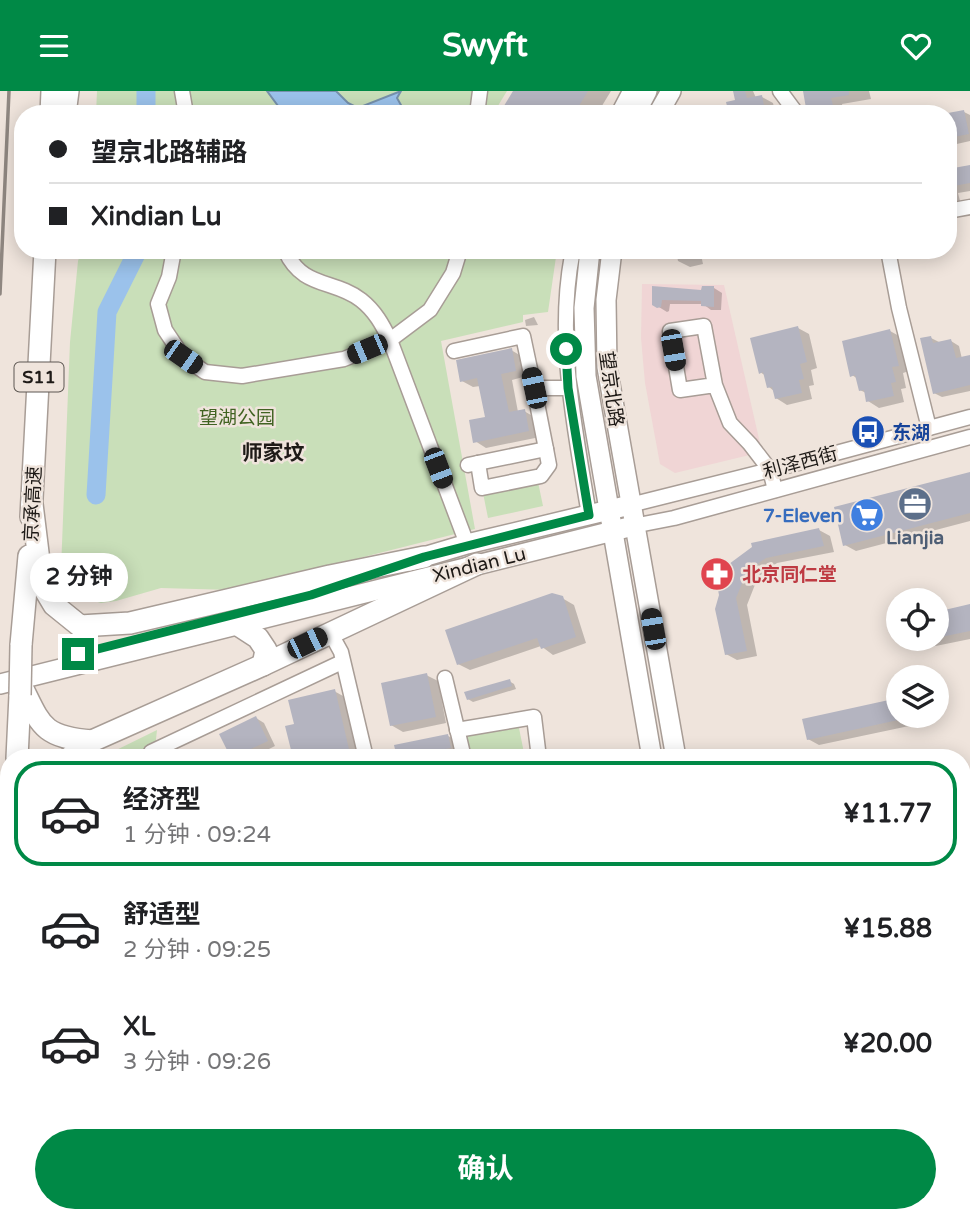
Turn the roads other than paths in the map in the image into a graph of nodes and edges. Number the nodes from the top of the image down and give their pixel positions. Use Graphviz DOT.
graph roads {
  1 [pos="45,259"];
  2 [pos="172,259"];
  3 [pos="291,259"];
  4 [pos="457,259"];
  5 [pos="572,259"];
  6 [pos="589,259"];
  7 [pos="611,259"];
  8 [pos="890,259"];
  9 [pos="390,340"];
  10 [pos="454,351"];
  11 [pos="715,385"];
  12 [pos="534,388"];
  13 [pos="568,388"];
  14 [pos="970,417"];
  15 [pos="929,428"];
  16 [pos="970,437"];
  17 [pos="546,449"];
  18 [pos="770,470"];
  19 [pos="775,490"];
  20 [pos="32,504"];
  21 [pos="630,505"];
  22 [pos="608,510"];
  23 [pos="589,515"];
  24 [pos="633,526"];
  25 [pos="611,530"];
  26 [pos="467,544"];
  27 [pos="424,557"];
  28 [pos="477,564"];
  29 [pos="238,625"];
  30 [pos="330,632"];
  31 [pos="342,662"];
  32 [pos="263,665"];
  33 [pos="0,673"];
  34 [pos="445,678"];
  35 [pos="13,687"];
  36 [pos="457,730"];
  37 [pos="92,741"];
  38 [pos="16,749"];
  39 [pos="81,749"];
  40 [pos="159,749"];
  41 [pos="364,749"];
  42 [pos="462,749"];
  43 [pos="538,749"];
  44 [pos="650,749"];
  45 [pos="674,749"];
  1 -- 20 [label="highway, 京承高速 / S11"];
  2 -- 9 [label="street"];
  3 -- 9 [label="street"];
  4 -- 9 [label="street"];
  5 -- 13 [label="street"];
  6 -- 22 [label="main road, 望京北路"];
  7 -- 21 [label="main road, 望京北路"];
  8 -- 15 [label="street"];
  9 -- 26 [label="street"];
  10 -- 12 [label="street"];
  11 -- 11 [label="street"];
  11 -- 18 [label="street"];
  12 -- 13 [label="street"];
  12 -- 17 [label="street"];
  13 -- 23 [label="street"];
  14 -- 15 [label="street, 利泽西街"];
  15 -- 18 [label="street, 利泽西街"];
  16 -- 19 [label="street, 利泽西街"];
  17 -- 17 [label="street"];
  18 -- 19 [label="street"];
  18 -- 21 [label="street, 利泽西街"];
  19 -- 24 [label="street, 利泽西街"];
  20 -- 27 [label="highway"];
  20 -- 35 [label="highway, 京承高速 / S11, bridge"];
  21 -- 22 [label="main road, Xindian Lu"];
  21 -- 24 [label="main road, 望京北路"];
  22 -- 23 [label="main road, Xindian Lu"];
  22 -- 25 [label="main road, 望京北路"];
  23 -- 26 [label="main road, Xindian Lu"];
  24 -- 25 [label="main road, Xindian Lu"];
  24 -- 45 [label="main road, 望京北路"];
  25 -- 28 [label="main road, Xindian Lu"];
  25 -- 44 [label="main road, 望京北路"];
  26 -- 27 [label="main road, Xindian Lu"];
  27 -- 33 [label="main road, Xindian Lu"];
  28 -- 29 [label="main road, Xindian Lu"];
  28 -- 30 [label="highway"];
  29 -- 32 [label="highway"];
  29 -- 35 [label="main road, Xindian Lu"];
  30 -- 31 [label="street"];
  30 -- 32 [label="highway"];
  31 -- 40 [label="street"];
  31 -- 41 [label="street"];
  32 -- 37 [label="highway"];
  34 -- 36 [label="street"];
  35 -- 37 [label="highway"];
  35 -- 38 [label="highway, 京承高速 / S11"];
  36 -- 42 [label="street"];
  36 -- 43 [label="street"];
  37 -- 39 [label="highway"];
}
